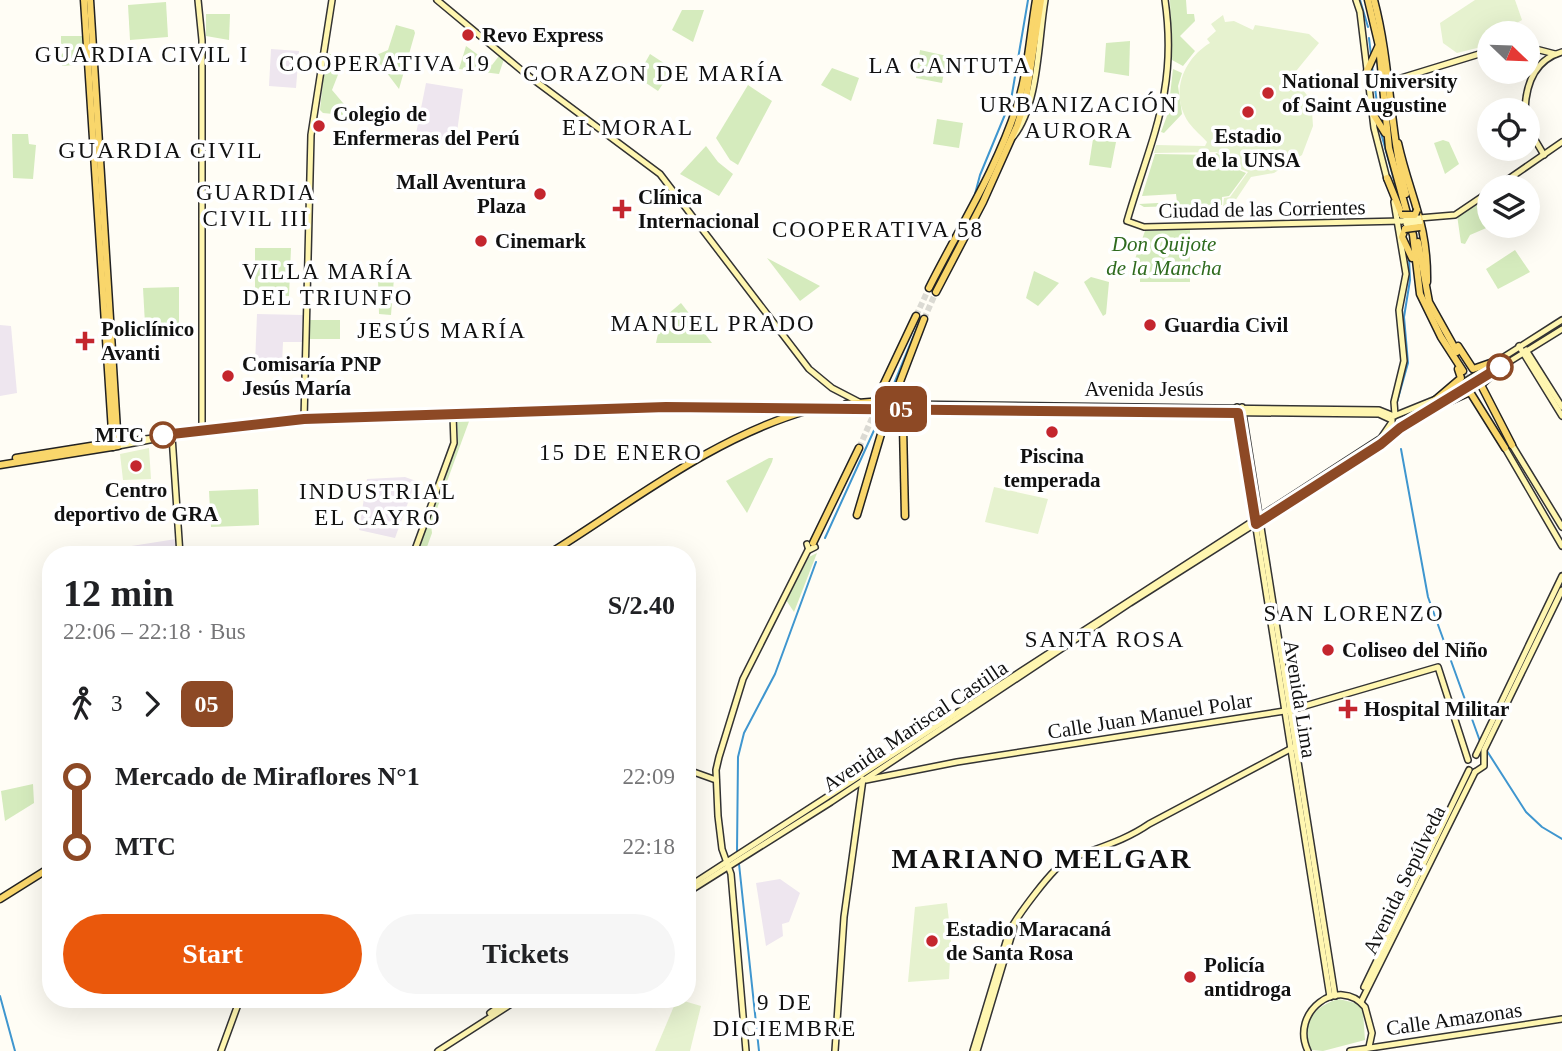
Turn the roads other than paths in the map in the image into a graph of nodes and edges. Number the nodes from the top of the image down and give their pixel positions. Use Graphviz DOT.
graph roads {
  1 [pos="84,0"];
  2 [pos="90,0"];
  3 [pos="198,0"];
  4 [pos="332,0"];
  5 [pos="437,0"];
  6 [pos="1039,0"];
  7 [pos="1165,0"];
  8 [pos="1356,0"];
  9 [pos="1368,0"];
  10 [pos="1374,0"];
  11 [pos="1379,46"];
  12 [pos="1540,49"];
  13 [pos="1559,53"];
  14 [pos="1477,55"];
  15 [pos="1035,58"];
  16 [pos="1031,69"];
  17 [pos="1367,71"];
  18 [pos="1388,82"];
  19 [pos="1527,98"];
  20 [pos="1372,112"];
  21 [pos="1393,128"];
  22 [pos="1012,140"];
  23 [pos="1562,142"];
  24 [pos="1389,145"];
  25 [pos="1540,148"];
  26 [pos="1544,155"];
  27 [pos="1515,175"];
  28 [pos="1387,178"];
  29 [pos="1414,193"];
  30 [pos="1477,200"];
  31 [pos="1420,222"];
  32 [pos="1402,223"];
  33 [pos="1402,237"];
  34 [pos="929,288"];
  35 [pos="936,292"];
  36 [pos="1423,294"];
  37 [pos="924,319"];
  38 [pos="1562,320"];
  39 [pos="1562,328"];
  40 [pos="1443,334"];
  41 [pos="1521,345"];
  42 [pos="1525,352"];
  43 [pos="901,353"];
  44 [pos="1498,364"];
  45 [pos="1465,370"];
  46 [pos="882,388"];
  47 [pos="899,389"];
  48 [pos="1478,393"];
  49 [pos="862,403"];
  50 [pos="1435,404"];
  51 [pos="892,405"];
  52 [pos="913,405"];
  53 [pos="1562,407"];
  54 [pos="939,408"];
  55 [pos="814,410"];
  56 [pos="1240,410"];
  57 [pos="1408,413"];
  58 [pos="453,415"];
  59 [pos="1562,416"];
  60 [pos="1393,418"];
  61 [pos="304,419"];
  62 [pos="1411,422"];
  63 [pos="884,424"];
  64 [pos="903,426"];
  65 [pos="1400,428"];
  66 [pos="202,430"];
  67 [pos="172,436"];
  68 [pos="116,444"];
  69 [pos="1508,446"];
  70 [pos="859,447"];
  71 [pos="0,463"];
  72 [pos="857,515"];
  73 [pos="905,516"];
  74 [pos="1258,519"];
  75 [pos="1562,527"];
  76 [pos="813,543"];
  77 [pos="179,546"];
  78 [pos="416,546"];
  79 [pos="561,546"];
  80 [pos="1562,546"];
  81 [pos="1562,576"];
  82 [pos="1562,590"];
  83 [pos="1288,710"];
  84 [pos="1464,746"];
  85 [pos="1483,746"];
  86 [pos="1294,747"];
  87 [pos="1475,755"];
  88 [pos="1483,758"];
  89 [pos="1468,760"];
  90 [pos="1472,771"];
  91 [pos="696,773"];
  92 [pos="864,773"];
  93 [pos="716,780"];
  94 [pos="863,781"];
  95 [pos="739,857"];
  96 [pos="730,863"];
  97 [pos="42,873"];
  98 [pos="696,885"];
  99 [pos="0,899"];
  100 [pos="1333,996"];
  101 [pos="1360,1001"];
  102 [pos="237,1008"];
  103 [pos="496,1008"];
  104 [pos="505,1008"];
  105 [pos="1562,1019"];
  106 [pos="1369,1046"];
  107 [pos="221,1051"];
  108 [pos="431,1051"];
  109 [pos="438,1051"];
  110 [pos="746,1051"];
  111 [pos="835,1051"];
  112 [pos="975,1051"];
  113 [pos="1308,1051"];
  114 [pos="1350,1051"];
  1 -- 68 [label="main road"];
  2 -- 68 [label="main road"];
  3 -- 66 [label="street"];
  4 -- 61 [label="street"];
  5 -- 49 [label="street"];
  6 -- 15 [label="street"];
  6 -- 16 [label="main road"];
  6 -- 34 [label="main road"];
  7 -- 32 [label="street, Ciudad de las Corrientes"];
  8 -- 17 [label="street"];
  9 -- 11 [label="main road"];
  10 -- 18 [label="main road"];
  11 -- 17 [label="main road"];
  11 -- 24 [label="main road"];
  12 -- 13 [label="street"];
  13 -- 19 [label="street"];
  14 -- 18 [label="street"];
  15 -- 16 [label="main road"];
  15 -- 22 [label="street"];
  16 -- 22 [label="main road"];
  17 -- 20 [label="street"];
  18 -- 21 [label="main road"];
  20 -- 24 [label="main road"];
  20 -- 28 [label="street"];
  21 -- 29 [label="main road"];
  21 -- 36 [label="main road"];
  22 -- 35 [label="main road"];
  23 -- 26 [label="street"];
  24 -- 36 [label="main road"];
  25 -- 26 [label="street"];
  26 -- 27 [label="street"];
  28 -- 32 [label="main road"];
  29 -- 31 [label="main road"];
  29 -- 32 [label="main road, bridge"];
  30 -- 31 [label="street"];
  31 -- 32 [label="main road, bridge"];
  31 -- 36 [label="main road"];
  32 -- 33 [label="main road"];
  33 -- 36 [label="main road"];
  33 -- 60 [label="street"];
  36 -- 40 [label="main road"];
  37 -- 47 [label="main road"];
  38 -- 41 [label="street"];
  39 -- 42 [label="street"];
  40 -- 44 [label="main road"];
  40 -- 45 [label="main road"];
  40 -- 50 [label="main road"];
  41 -- 42 [label="street"];
  41 -- 44 [label="street"];
  42 -- 44 [label="street"];
  42 -- 53 [label="street"];
  42 -- 59 [label="street"];
  43 -- 46 [label="main road"];
  44 -- 50 [label="street"];
  44 -- 69 [label="main road"];
  47 -- 52 [label="street"];
  48 -- 69 [label="main road"];
  49 -- 51 [label="main road"];
  49 -- 55 [label="main road"];
  50 -- 57 [label="street"];
  50 -- 62 [label="street"];
  50 -- 69 [label="main road"];
  51 -- 52 [label="street, Avenida Jesús"];
  51 -- 54 [label="street, Avenida Jesús"];
  51 -- 55 [label="main road"];
  52 -- 54 [label="street, Avenida Jesús"];
  54 -- 56 [label="street, Avenida Jesús"];
  55 -- 58 [label="street"];
  55 -- 79 [label="main road"];
  56 -- 60 [label="street, Avenida Jesús"];
  56 -- 74 [label="street, Avenida Lima"];
  57 -- 60 [label="street"];
  57 -- 62 [label="street"];
  58 -- 61 [label="street"];
  58 -- 78 [label="street"];
  60 -- 65 [label="street"];
  60 -- 74 [label="street, Avenida Mariscal Castilla"];
  61 -- 66 [label="street"];
  62 -- 65 [label="street, Avenida Mariscal Castilla"];
  63 -- 72 [label="main road"];
  64 -- 73 [label="main road"];
  65 -- 74 [label="street, Avenida Mariscal Castilla"];
  66 -- 67 [label="street"];
  67 -- 68 [label="street"];
  67 -- 77 [label="street"];
  68 -- 71 [label="main road"];
  69 -- 75 [label="street"];
  69 -- 80 [label="street"];
  70 -- 76 [label="main road"];
  74 -- 83 [label="street, Avenida Lima"];
  74 -- 92 [label="street, Avenida Mariscal Castilla"];
  74 -- 94 [label="street, Avenida Mariscal Castilla"];
  76 -- 93 [label="street"];
  81 -- 85 [label="street"];
  82 -- 85 [label="street"];
  83 -- 84 [label="street, Calle Juan Manuel Polar"];
  83 -- 86 [label="street, Avenida Lima"];
  83 -- 94 [label="street, Calle Juan Manuel Polar"];
  84 -- 87 [label="street"];
  84 -- 89 [label="street"];
  85 -- 87 [label="street"];
  85 -- 88 [label="street"];
  86 -- 100 [label="street, Avenida Lima"];
  86 -- 112 [label="street"];
  87 -- 88 [label="street"];
  87 -- 89 [label="street"];
  88 -- 90 [label="street, Avenida Sepúlveda"];
  89 -- 90 [label="street"];
  90 -- 101 [label="street, Avenida Sepúlveda"];
  91 -- 93 [label="street"];
  92 -- 94 [label="street"];
  92 -- 95 [label="street, Avenida Mariscal Castilla"];
  93 -- 96 [label="street"];
  94 -- 95 [label="street, Avenida Mariscal Castilla"];
  94 -- 111 [label="street"];
  95 -- 96 [label="street, Avenida Mariscal Castilla"];
  96 -- 98 [label="street, Avenida Mariscal Castilla"];
  96 -- 110 [label="street"];
  97 -- 99 [label="main road"];
  100 -- 101 [label="street"];
  100 -- 113 [label="street"];
  101 -- 106 [label="street"];
  102 -- 107 [label="street"];
  103 -- 108 [label="street"];
  104 -- 109 [label="street"];
  105 -- 106 [label="street, Calle Amazonas"];
  106 -- 114 [label="street, Calle Amazonas"];
}
